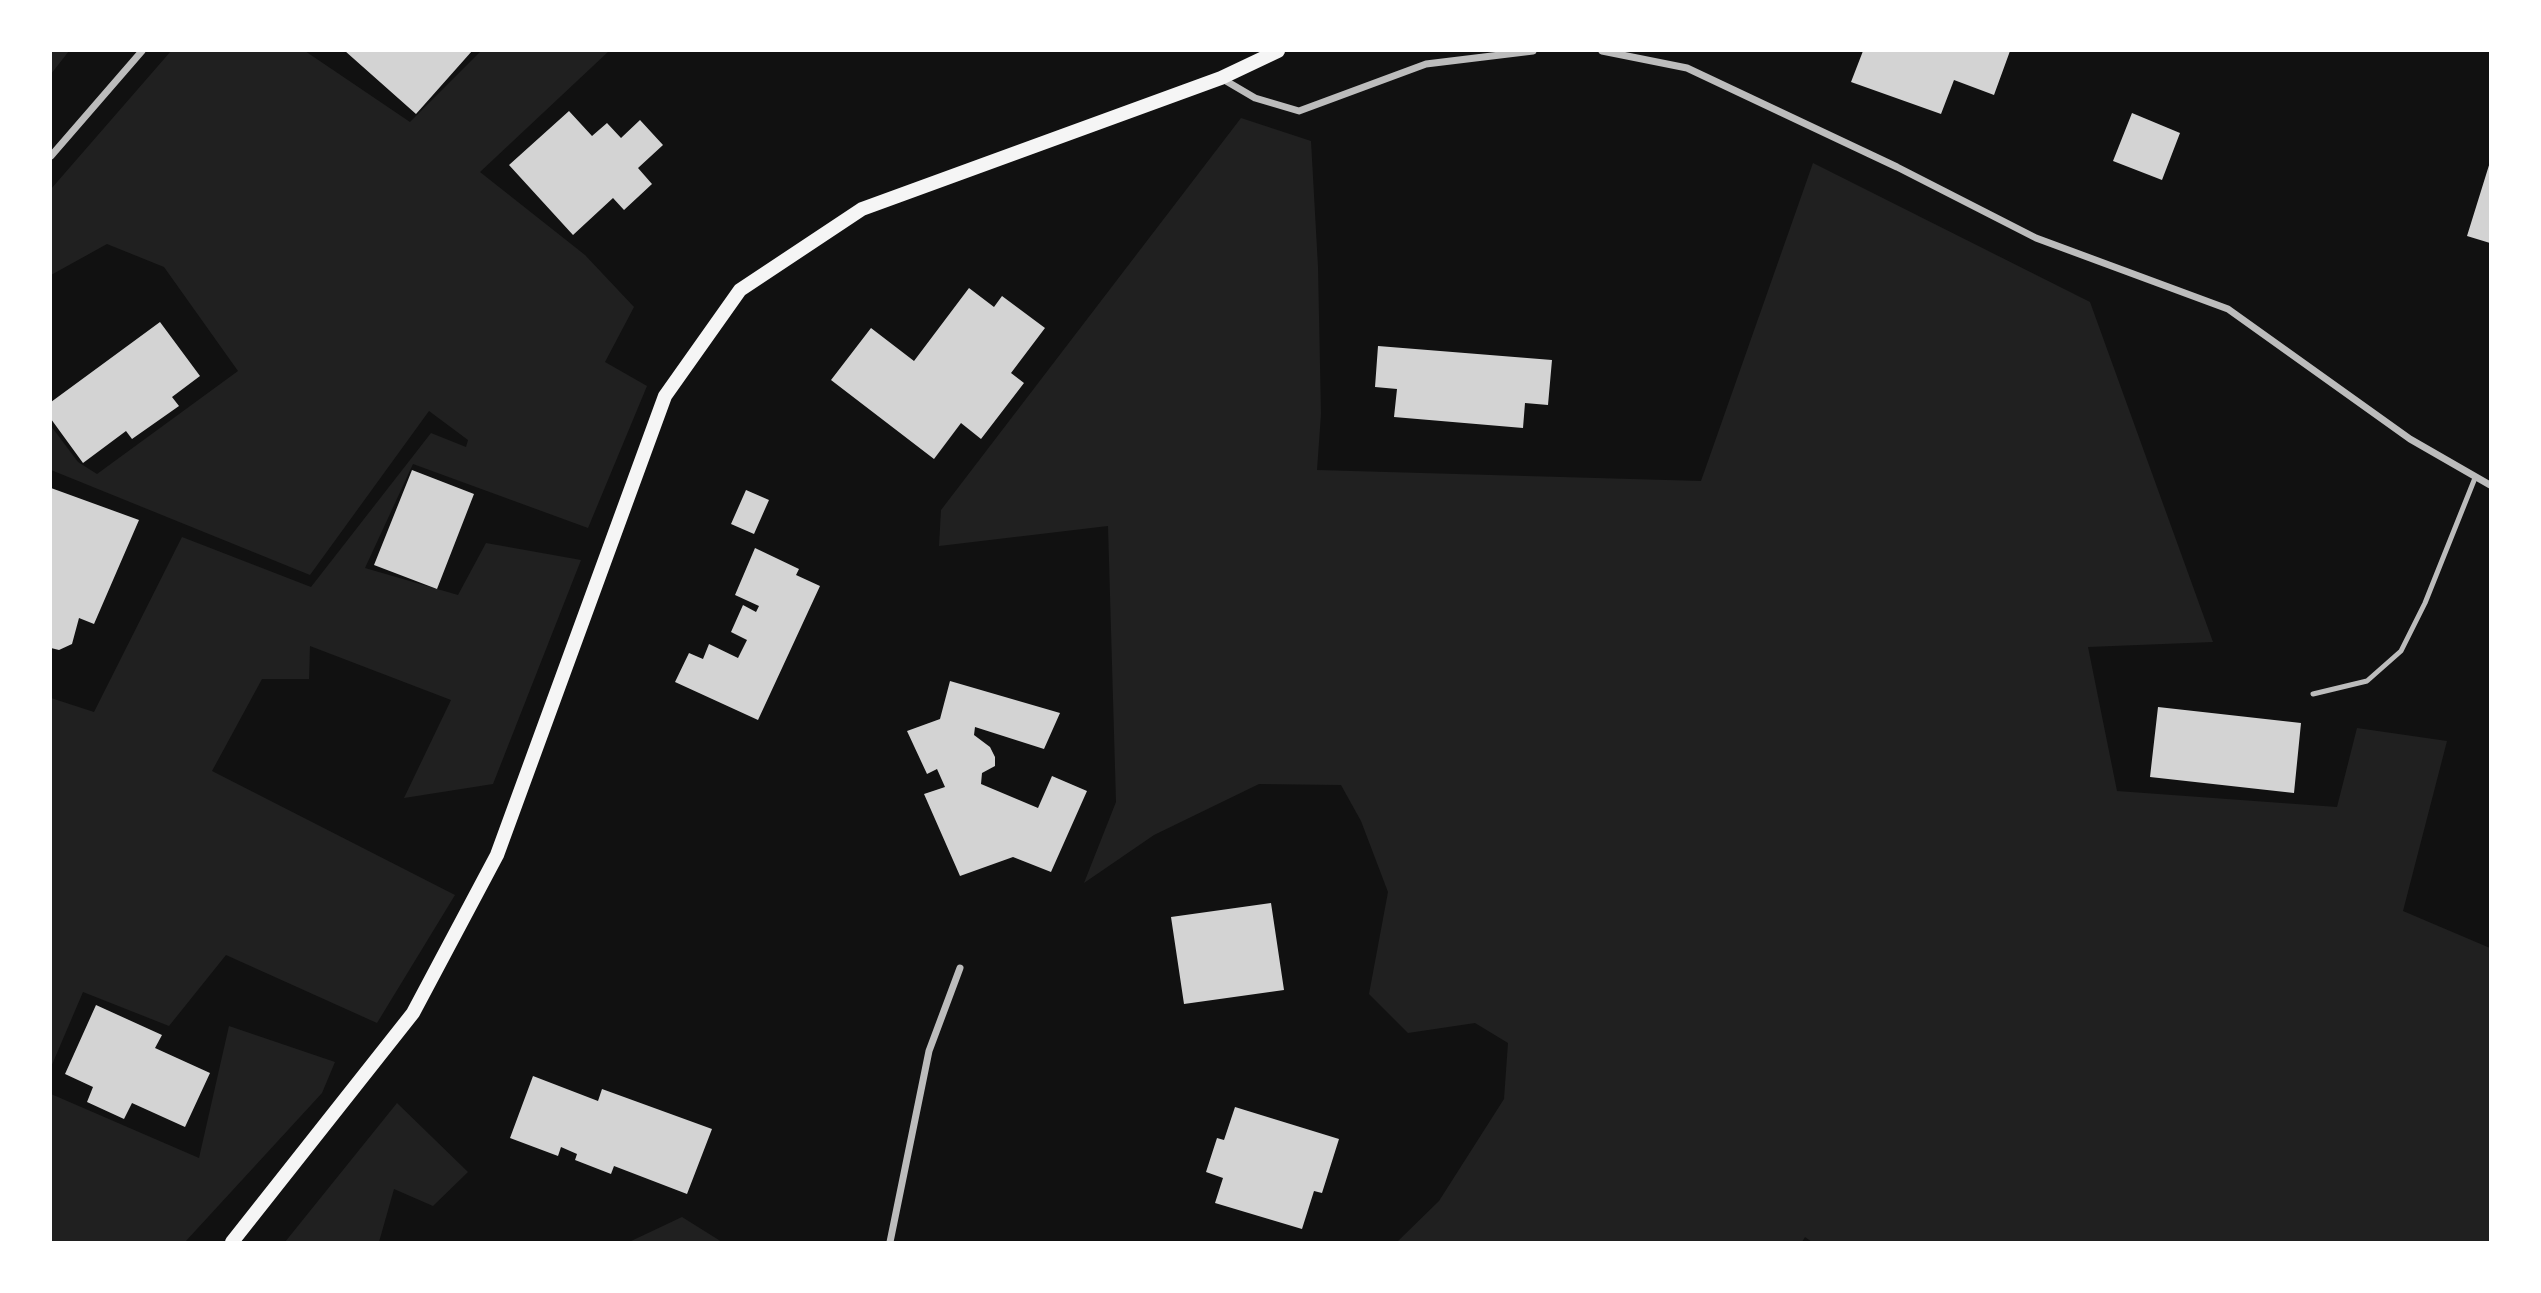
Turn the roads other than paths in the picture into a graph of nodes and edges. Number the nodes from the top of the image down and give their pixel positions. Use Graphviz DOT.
graph roads {
  1 [pos="142,51"];
  2 [pos="1278,51"];
  3 [pos="1533,51"];
  4 [pos="1602,51"];
  5 [pos="1221,78"];
  6 [pos="51,156"];
  7 [pos="2475,478"];
  8 [pos="2490,485"];
  9 [pos="2314,694"];
  10 [pos="960,968"];
  11 [pos="232,1242"];
  12 [pos="890,1242"];
  1 -- 6 [label="street"];
  2 -- 5 [label="main road"];
  3 -- 5 [label="street"];
  4 -- 7 [label="street"];
  5 -- 11 [label="main road"];
  7 -- 8 [label="street"];
  7 -- 9 [label="lane"];
  10 -- 12 [label="street"];
}
